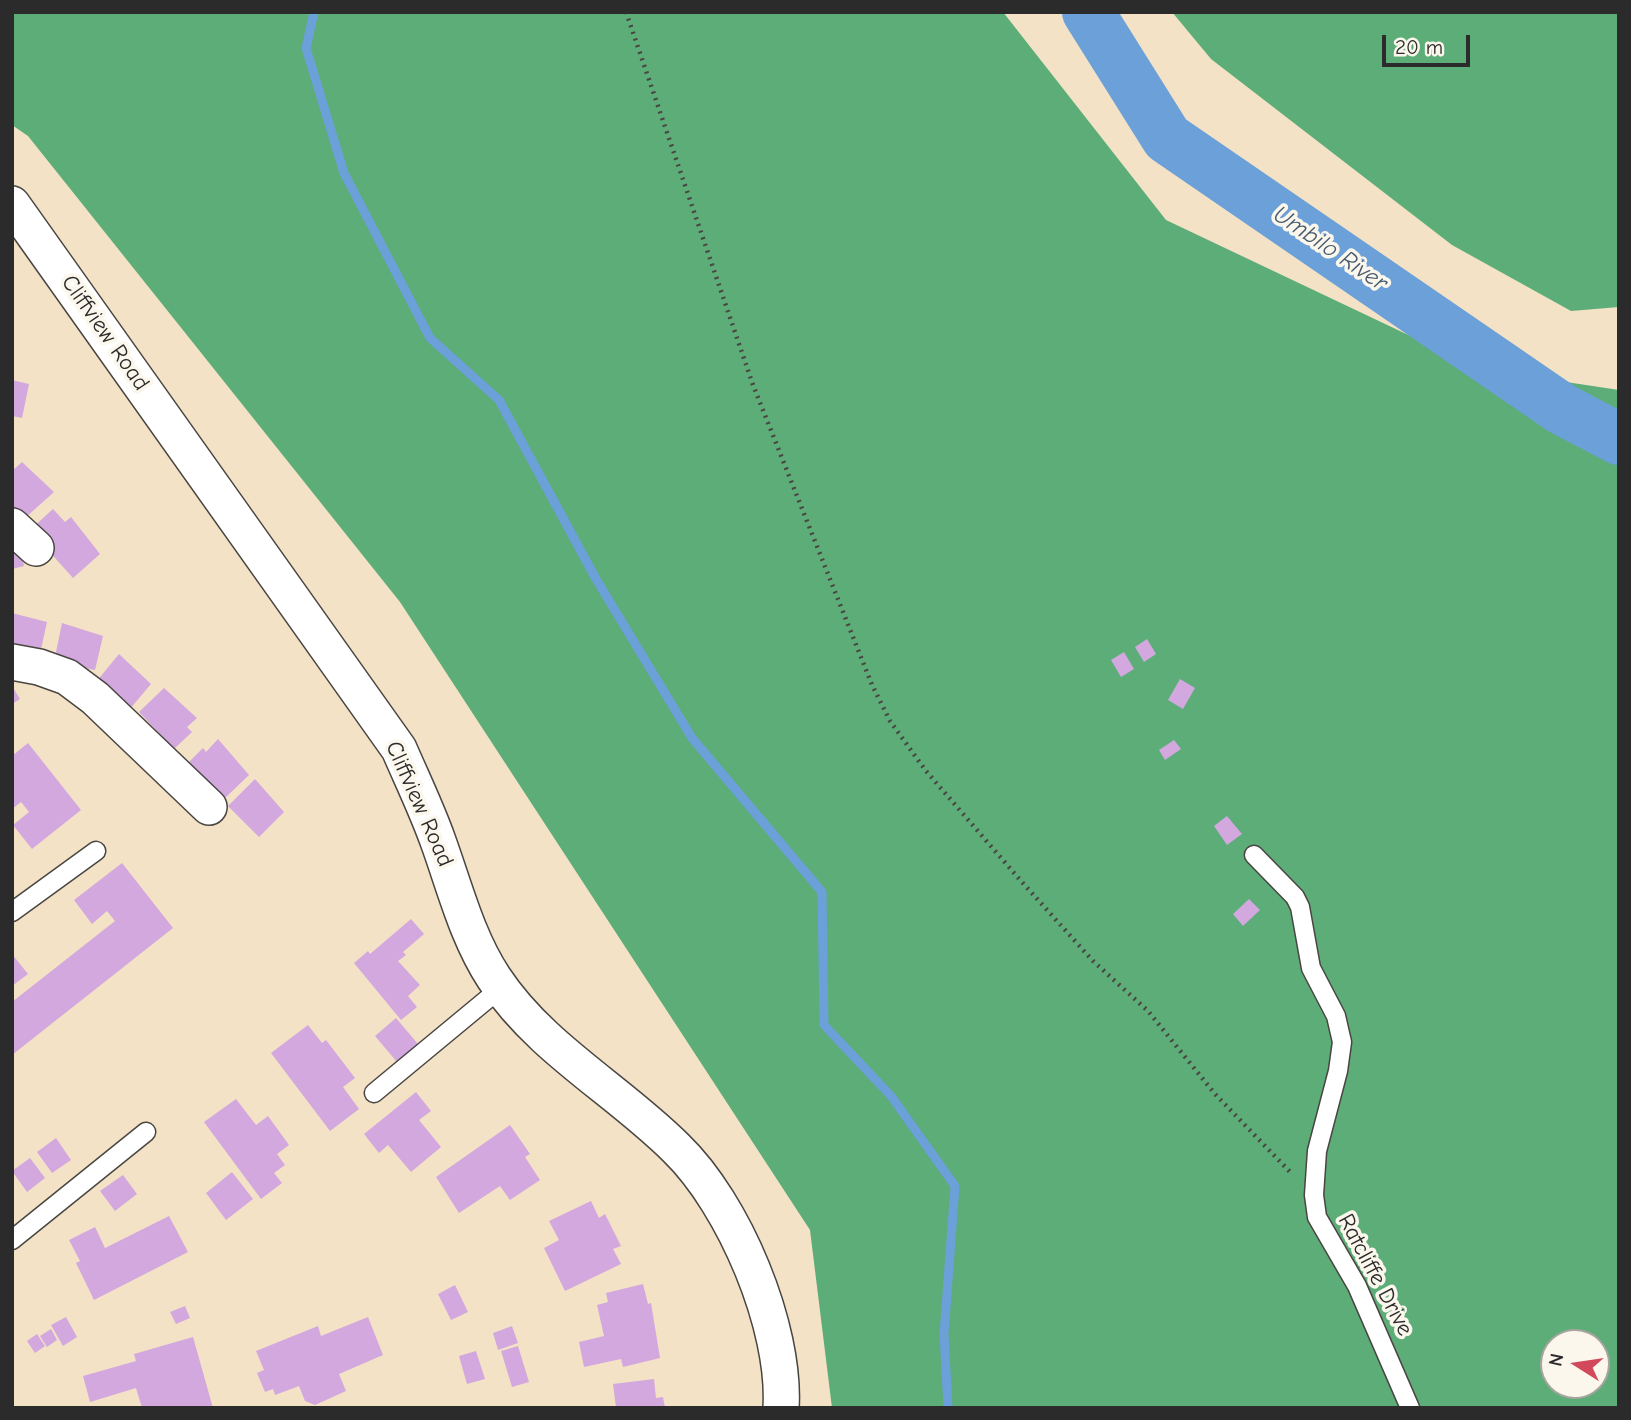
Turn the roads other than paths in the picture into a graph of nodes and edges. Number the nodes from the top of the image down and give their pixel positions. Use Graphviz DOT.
graph roads {
  1 [pos="12,204"];
  2 [pos="12,662"];
  3 [pos="209,807"];
  4 [pos="96,851"];
  5 [pos="1254,855"];
  6 [pos="12,912"];
  7 [pos="502,987"];
  8 [pos="374,1093"];
  9 [pos="146,1132"];
  10 [pos="12,1240"];
  11 [pos="781,1408"];
  12 [pos="1410,1408"];
  1 -- 7 [label="street, Cliffview Road"];
  2 -- 3 [label="street"];
  4 -- 6 [label="lane"];
  5 -- 12 [label="lane, Ratcliffe Drive"];
  7 -- 8 [label="lane"];
  7 -- 11 [label="street, Cliffview Road"];
  9 -- 10 [label="lane"];
}
